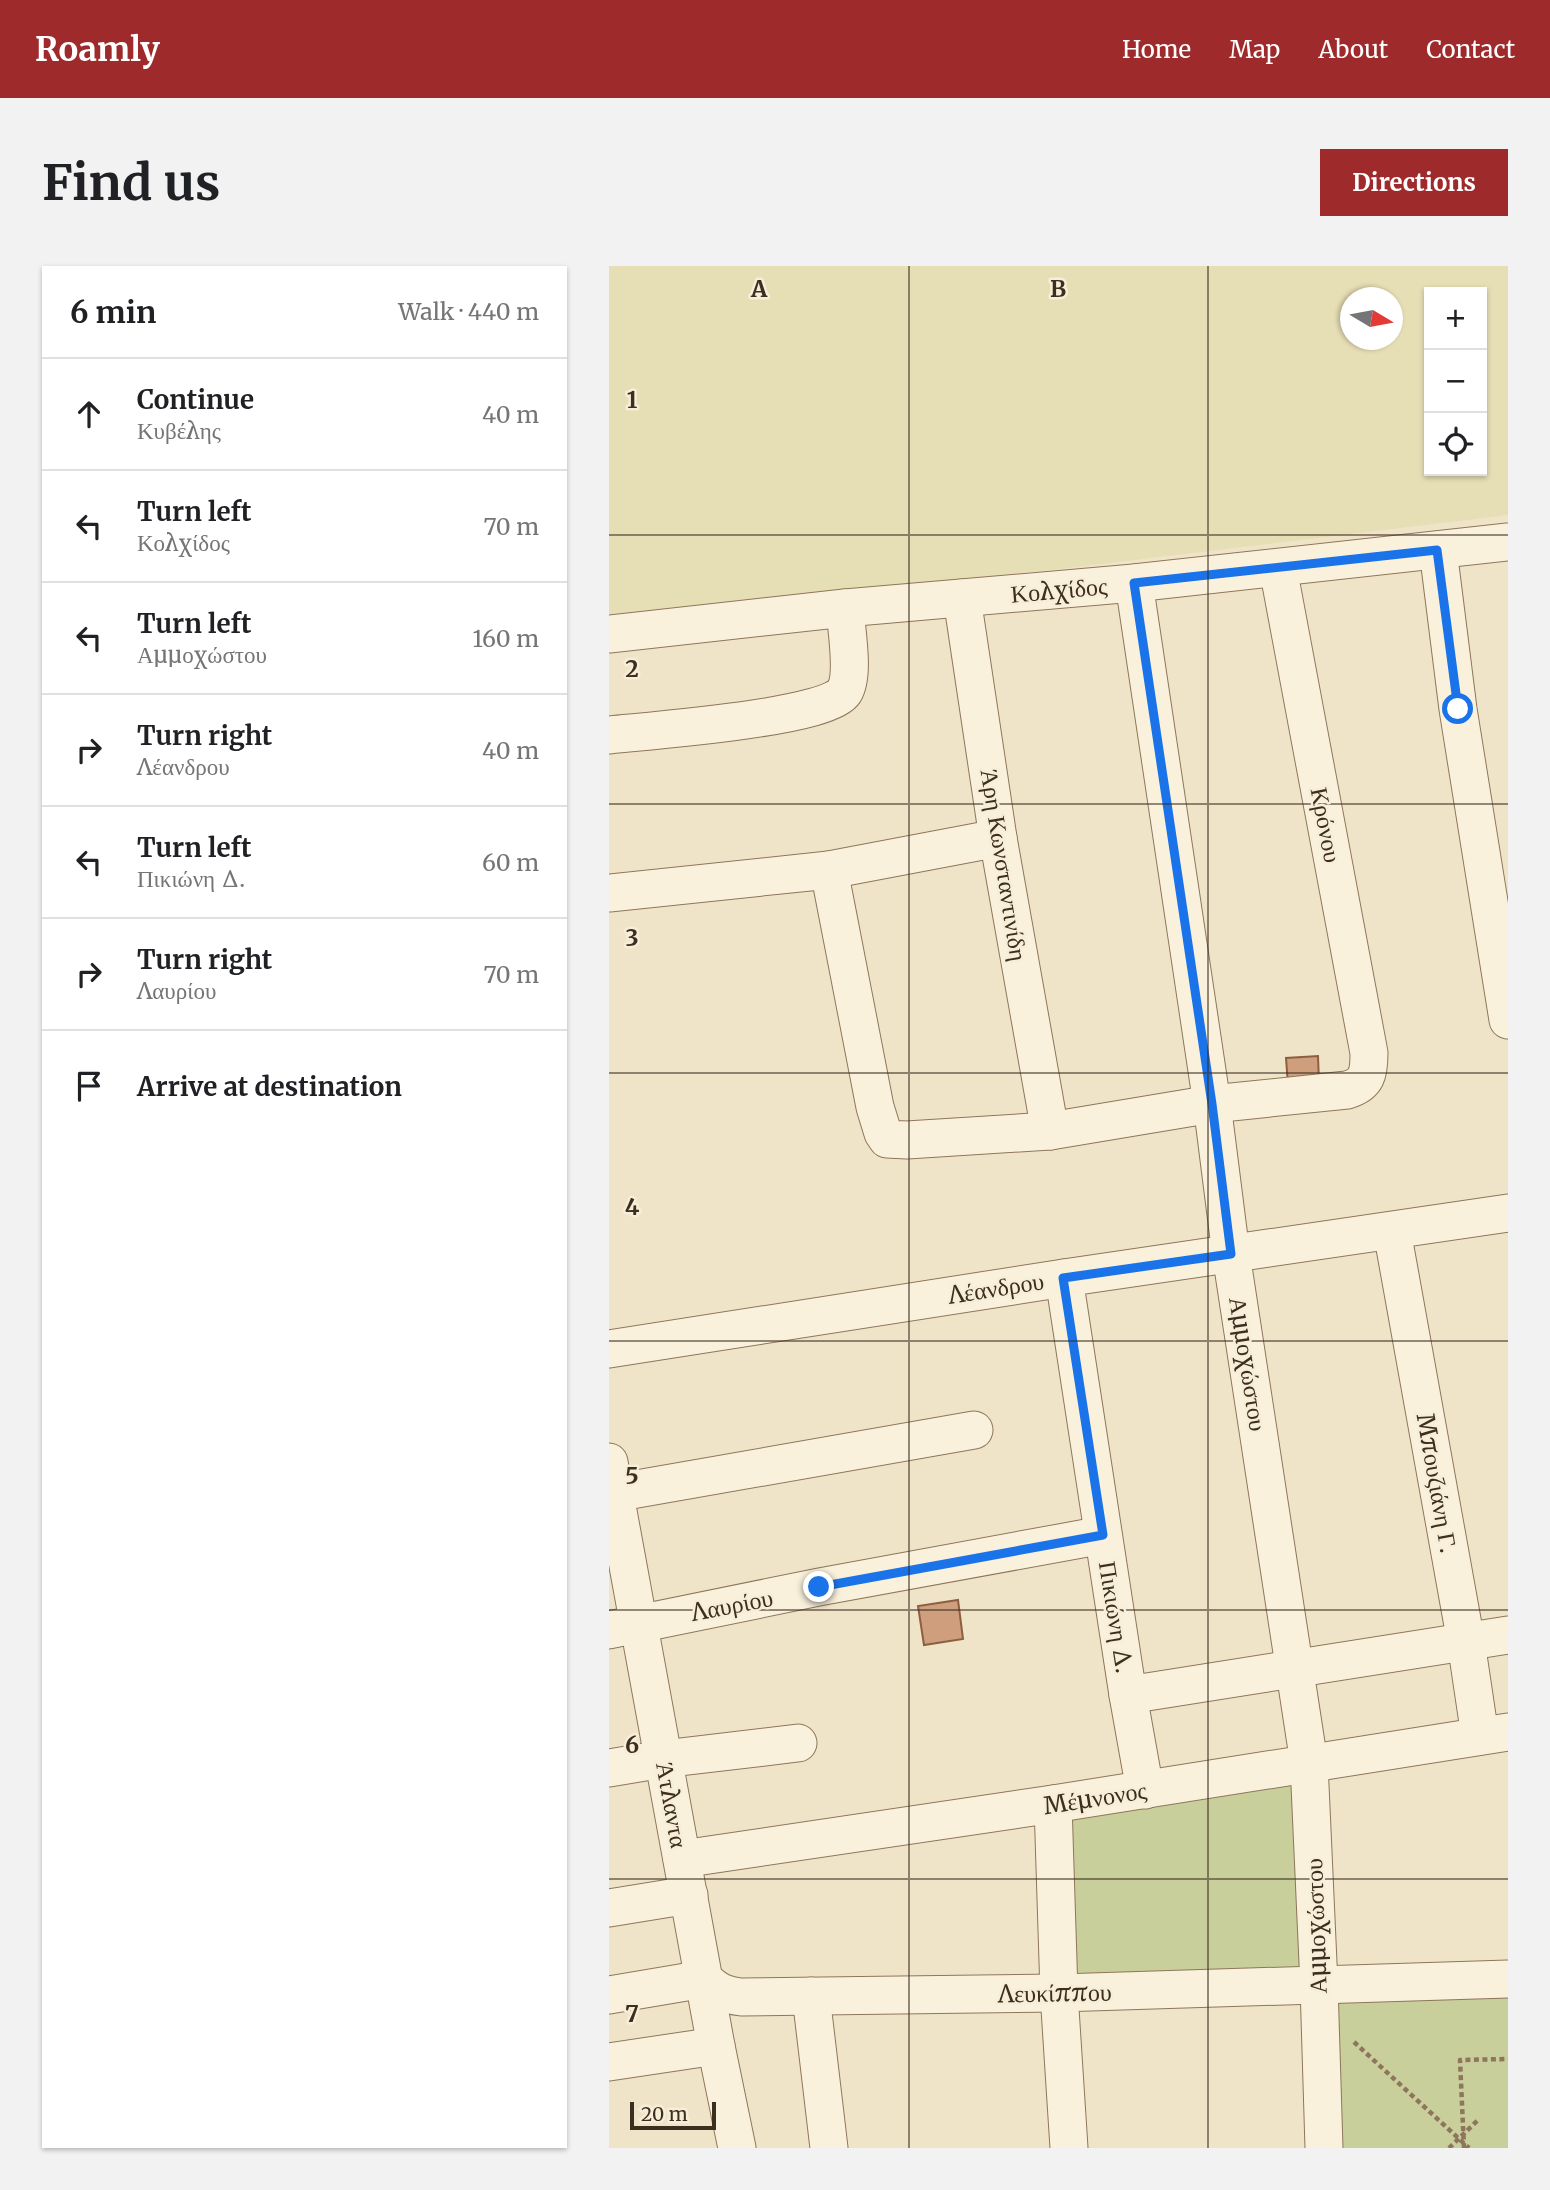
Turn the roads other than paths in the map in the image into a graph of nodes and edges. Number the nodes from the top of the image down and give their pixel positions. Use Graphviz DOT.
graph roads {
  1 [pos="1508,542"];
  2 [pos="1437,550"];
  3 [pos="1279,568"];
  4 [pos="1134,583"];
  5 [pos="962,598"];
  6 [pos="845,608"];
  7 [pos="609,634"];
  8 [pos="609,735"];
  9 [pos="999,838"];
  10 [pos="829,870"];
  11 [pos="609,893"];
  12 [pos="1508,1020"];
  13 [pos="1212,1104"];
  14 [pos="1050,1131"];
  15 [pos="1508,1213"];
  16 [pos="1392,1231"];
  17 [pos="1231,1254"];
  18 [pos="1063,1278"];
  19 [pos="609,1349"];
  20 [pos="974,1430"];
  21 [pos="611,1478"];
  22 [pos="1103,1535"];
  23 [pos="624,1626"];
  24 [pos="1508,1636"];
  25 [pos="1466,1642"];
  26 [pos="1295,1668"];
  27 [pos="1128,1695"];
  28 [pos="1494,1734"];
  29 [pos="798,1743"];
  30 [pos="663,1759"];
  31 [pos="1308,1763"];
  32 [pos="609,1768"];
  33 [pos="1145,1790"];
  34 [pos="1053,1804"];
  35 [pos="682,1859"];
  36 [pos="689,1895"];
  37 [pos="609,1908"];
  38 [pos="704,1979"];
  39 [pos="1508,1979"];
  40 [pos="1059,1993"];
  41 [pos="609,1994"];
  42 [pos="811,1996"];
  43 [pos="1319,1997"];
  44 [pos="716,2046"];
  45 [pos="609,2062"];
  46 [pos="737,2148"];
  47 [pos="829,2148"];
  48 [pos="1069,2148"];
  49 [pos="1324,2148"];
  1 -- 2 [label="street, Κολχίδος"];
  2 -- 3 [label="street, Κολχίδος"];
  2 -- 12 [label="street"];
  3 -- 4 [label="street, Κολχίδος"];
  3 -- 13 [label="street, Κρόνου"];
  4 -- 5 [label="street, Κολχίδος"];
  4 -- 13 [label="street, Αμμοχώστου"];
  5 -- 6 [label="street, Κολχίδος"];
  5 -- 9 [label="street, Άρη Κωνσταντινίδη"];
  6 -- 7 [label="street, Κολχίδος"];
  6 -- 8 [label="street"];
  9 -- 10 [label="street"];
  9 -- 14 [label="street, Άρη Κωνσταντινίδη"];
  10 -- 11 [label="street"];
  10 -- 14 [label="street"];
  13 -- 14 [label="street"];
  13 -- 17 [label="street, Αμμοχώστου"];
  15 -- 16 [label="street, Λέανδρου"];
  16 -- 17 [label="street, Λέανδρου"];
  16 -- 25 [label="street, Μπουζιάνη Γ."];
  17 -- 18 [label="street, Λέανδρου"];
  17 -- 26 [label="street, Αμμοχώστου"];
  18 -- 19 [label="street, Λέανδρου"];
  18 -- 22 [label="street, Πικιώνη Δ."];
  20 -- 21 [label="street"];
  21 -- 23 [label="street, Άτλαντα"];
  22 -- 23 [label="street, Λαυρίου"];
  22 -- 27 [label="street, Πικιώνη Δ."];
  23 -- 30 [label="street, Άτλαντα"];
  24 -- 25 [label="street"];
  25 -- 26 [label="street"];
  25 -- 28 [label="street, Μπουζιάνη Γ."];
  26 -- 27 [label="street"];
  26 -- 31 [label="street, Αμμοχώστου"];
  27 -- 33 [label="street, Πικιώνη Δ."];
  28 -- 31 [label="street, Μέμνονος"];
  29 -- 30 [label="street"];
  30 -- 32 [label="street"];
  30 -- 35 [label="street, Άτλαντα"];
  31 -- 33 [label="street, Μέμνονος"];
  31 -- 43 [label="street, Αμμοχώστου"];
  33 -- 34 [label="street, Μέμνονος"];
  34 -- 35 [label="street, Μέμνονος"];
  34 -- 40 [label="street"];
  35 -- 36 [label="street, Άτλαντα"];
  36 -- 37 [label="street"];
  36 -- 38 [label="street, Άτλαντα"];
  38 -- 41 [label="street"];
  38 -- 42 [label="street, Λευκίππου"];
  38 -- 44 [label="street, Άτλαντα"];
  39 -- 43 [label="street, Λευκίππου"];
  40 -- 42 [label="street, Λευκίππου"];
  40 -- 43 [label="street, Λευκίππου"];
  40 -- 48 [label="street"];
  42 -- 47 [label="street"];
  43 -- 49 [label="street, Αμμοχώστου"];
  44 -- 45 [label="street"];
  44 -- 46 [label="street, Άτλαντα"];
}
